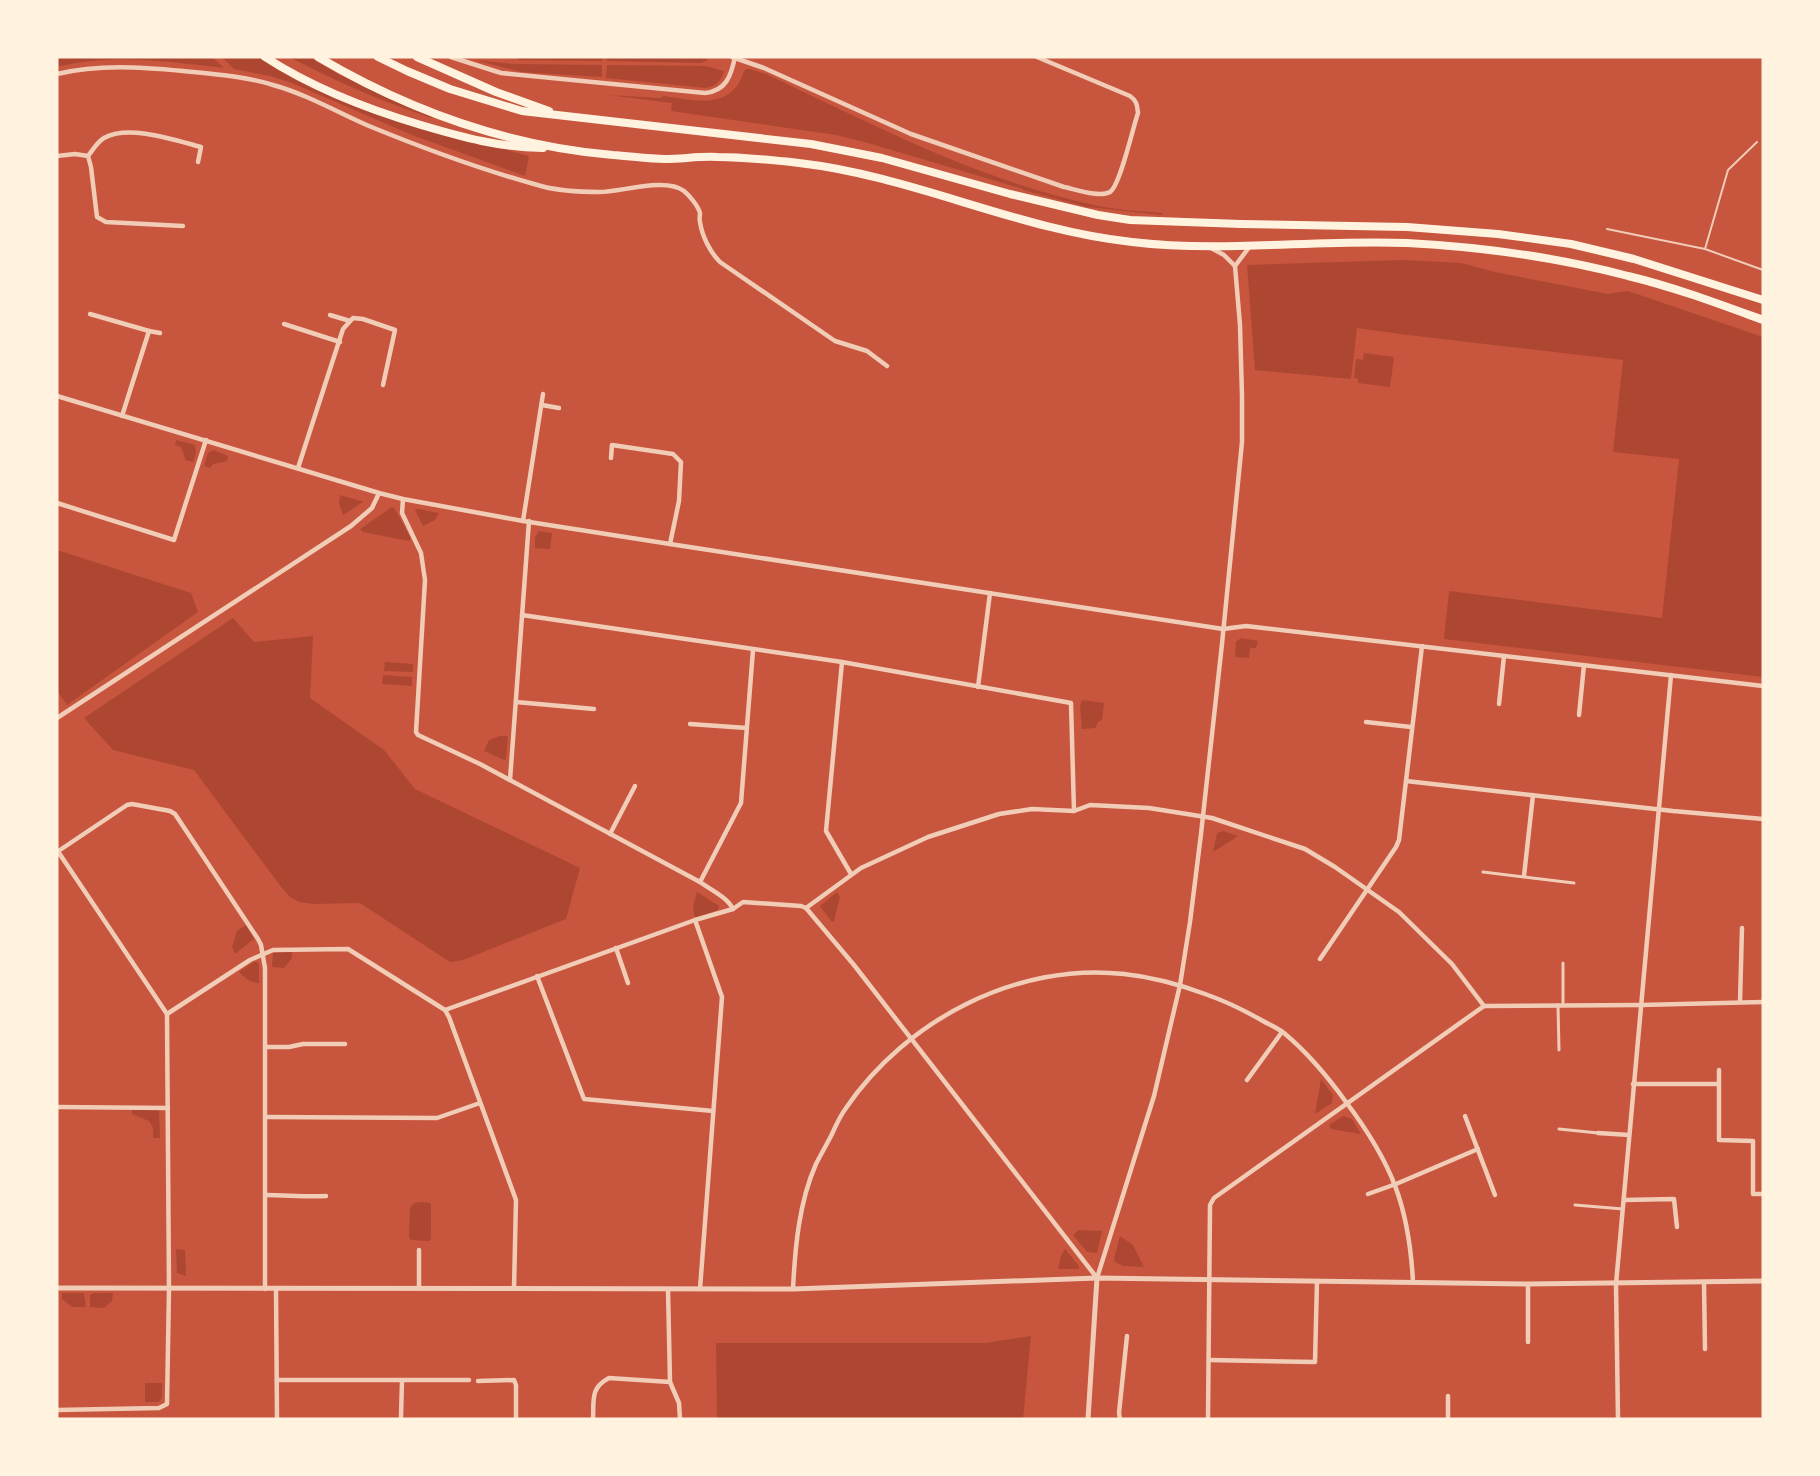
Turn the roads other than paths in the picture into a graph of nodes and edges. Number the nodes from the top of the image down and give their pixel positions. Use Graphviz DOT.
graph roads {
  1 [pos="265,57"];
  2 [pos="318,57"];
  3 [pos="378,57"];
  4 [pos="417,57"];
  5 [pos="451,57"];
  6 [pos="734,57"];
  7 [pos="1037,57"];
  8 [pos="57,75"];
  9 [pos="564,116"];
  10 [pos="1757,142"];
  11 [pos="557,148"];
  12 [pos="57,156"];
  13 [pos="88,156"];
  14 [pos="198,162"];
  15 [pos="183,226"];
  16 [pos="1607,229"];
  17 [pos="1209,246"];
  18 [pos="1250,246"];
  19 [pos="1705,249"];
  20 [pos="1235,266"];
  21 [pos="1763,270"];
  22 [pos="1763,300"];
  23 [pos="90,314"];
  24 [pos="330,315"];
  25 [pos="1763,320"];
  26 [pos="350,321"];
  27 [pos="284,324"];
  28 [pos="149,331"];
  29 [pos="160,333"];
  30 [pos="340,342"];
  31 [pos="887,366"];
  32 [pos="383,385"];
  33 [pos="543,394"];
  34 [pos="57,396"];
  35 [pos="542,405"];
  36 [pos="559,408"];
  37 [pos="122,416"];
  38 [pos="206,440"];
  39 [pos="610,458"];
  40 [pos="298,468"];
  41 [pos="379,493"];
  42 [pos="403,499"];
  43 [pos="57,503"];
  44 [pos="523,521"];
  45 [pos="529,521"];
  46 [pos="670,544"];
  47 [pos="990,593"];
  48 [pos="522,615"];
  49 [pos="1223,629"];
  50 [pos="1422,646"];
  51 [pos="753,650"];
  52 [pos="1504,656"];
  53 [pos="842,662"];
  54 [pos="1584,665"];
  55 [pos="1671,675"];
  56 [pos="1763,686"];
  57 [pos="978,687"];
  58 [pos="516,702"];
  59 [pos="1499,704"];
  60 [pos="594,709"];
  61 [pos="1579,715"];
  62 [pos="57,718"];
  63 [pos="1366,722"];
  64 [pos="690,724"];
  65 [pos="1412,727"];
  66 [pos="747,728"];
  67 [pos="510,780"];
  68 [pos="1406,781"];
  69 [pos="635,786"];
  70 [pos="1533,795"];
  71 [pos="1658,810"];
  72 [pos="1074,811"];
  73 [pos="1203,818"];
  74 [pos="1763,819"];
  75 [pos="610,834"];
  76 [pos="57,851"];
  77 [pos="1483,872"];
  78 [pos="851,874"];
  79 [pos="1524,876"];
  80 [pos="700,882"];
  81 [pos="1574,883"];
  82 [pos="1367,889"];
  83 [pos="806,908"];
  84 [pos="733,909"];
  85 [pos="695,920"];
  86 [pos="1742,928"];
  87 [pos="616,948"];
  88 [pos="263,953"];
  89 [pos="1320,959"];
  90 [pos="1563,963"];
  91 [pos="537,976"];
  92 [pos="628,983"];
  93 [pos="1180,985"];
  94 [pos="1740,1002"];
  95 [pos="1763,1002"];
  96 [pos="1561,1005"];
  97 [pos="1641,1005"];
  98 [pos="1484,1006"];
  99 [pos="445,1010"];
  100 [pos="167,1014"];
  101 [pos="1282,1032"];
  102 [pos="911,1038"];
  103 [pos="345,1044"];
  104 [pos="266,1047"];
  105 [pos="1559,1050"];
  106 [pos="1719,1070"];
  107 [pos="1247,1080"];
  108 [pos="1634,1084"];
  109 [pos="1719,1084"];
  110 [pos="1347,1102"];
  111 [pos="480,1103"];
  112 [pos="57,1107"];
  113 [pos="168,1108"];
  114 [pos="713,1111"];
  115 [pos="1465,1116"];
  116 [pos="266,1117"];
  117 [pos="1558,1129"];
  118 [pos="1598,1133"];
  119 [pos="1629,1135"];
  120 [pos="1478,1149"];
  121 [pos="1396,1184"];
  122 [pos="1368,1194"];
  123 [pos="1763,1194"];
  124 [pos="266,1195"];
  125 [pos="1495,1195"];
  126 [pos="326,1196"];
  127 [pos="1624,1200"];
  128 [pos="1575,1206"];
  129 [pos="1623,1209"];
  130 [pos="1677,1227"];
  131 [pos="418,1250"];
  132 [pos="1096,1278"];
  133 [pos="1210,1280"];
  134 [pos="1317,1281"];
  135 [pos="1763,1281"];
  136 [pos="1413,1282"];
  137 [pos="1704,1283"];
  138 [pos="1528,1284"];
  139 [pos="1616,1284"];
  140 [pos="57,1288"];
  141 [pos="419,1288"];
  142 [pos="169,1289"];
  143 [pos="265,1289"];
  144 [pos="276,1289"];
  145 [pos="514,1289"];
  146 [pos="668,1289"];
  147 [pos="700,1289"];
  148 [pos="793,1289"];
  149 [pos="1127,1336"];
  150 [pos="1528,1342"];
  151 [pos="1705,1350"];
  152 [pos="1209,1360"];
  153 [pos="277,1380"];
  154 [pos="469,1380"];
  155 [pos="402,1381"];
  156 [pos="478,1381"];
  157 [pos="670,1382"];
  158 [pos="1448,1396"];
  159 [pos="57,1410"];
  160 [pos="401,1417"];
  161 [pos="277,1419"];
  162 [pos="516,1419"];
  163 [pos="593,1419"];
  164 [pos="680,1419"];
  165 [pos="1088,1419"];
  166 [pos="1120,1419"];
  167 [pos="1208,1419"];
  168 [pos="1448,1419"];
  169 [pos="1618,1419"];
  1 -- 11 [label="highway"];
  2 -- 11 [label="highway"];
  3 -- 9 [label="highway"];
  4 -- 9 [label="highway"];
  5 -- 6 [label="street"];
  6 -- 7 [label="street"];
  8 -- 31 [label="street"];
  9 -- 22 [label="highway"];
  10 -- 19 [label="lane"];
  11 -- 17 [label="highway"];
  12 -- 13 [label="street"];
  13 -- 14 [label="street"];
  13 -- 15 [label="street"];
  16 -- 19 [label="lane"];
  17 -- 18 [label="highway"];
  17 -- 20 [label="street"];
  18 -- 20 [label="street"];
  18 -- 25 [label="highway"];
  19 -- 21 [label="lane"];
  20 -- 49 [label="street"];
  23 -- 28 [label="street"];
  24 -- 26 [label="street"];
  26 -- 30 [label="street"];
  26 -- 32 [label="street"];
  27 -- 30 [label="street"];
  28 -- 29 [label="street"];
  28 -- 37 [label="street"];
  30 -- 40 [label="street"];
  33 -- 35 [label="street"];
  34 -- 37 [label="street"];
  35 -- 36 [label="street"];
  35 -- 44 [label="street"];
  37 -- 38 [label="street"];
  38 -- 40 [label="street"];
  38 -- 43 [label="street"];
  39 -- 46 [label="street"];
  40 -- 41 [label="street"];
  41 -- 42 [label="street"];
  41 -- 62 [label="street"];
  42 -- 44 [label="street"];
  42 -- 67 [label="street"];
  44 -- 45 [label="street"];
  45 -- 46 [label="street"];
  45 -- 48 [label="street"];
  46 -- 47 [label="street"];
  47 -- 49 [label="street"];
  47 -- 57 [label="street"];
  48 -- 51 [label="street"];
  48 -- 58 [label="street"];
  49 -- 50 [label="street"];
  49 -- 73 [label="street"];
  50 -- 52 [label="street"];
  50 -- 65 [label="street"];
  51 -- 53 [label="street"];
  51 -- 66 [label="street"];
  52 -- 54 [label="street"];
  52 -- 59 [label="street"];
  53 -- 57 [label="street"];
  53 -- 78 [label="street"];
  54 -- 55 [label="street"];
  54 -- 61 [label="street"];
  55 -- 56 [label="street"];
  55 -- 71 [label="street"];
  57 -- 72 [label="street"];
  58 -- 60 [label="street"];
  58 -- 67 [label="street"];
  63 -- 65 [label="street"];
  64 -- 66 [label="street"];
  65 -- 68 [label="street"];
  66 -- 80 [label="street"];
  67 -- 75 [label="street"];
  68 -- 70 [label="street"];
  68 -- 82 [label="street"];
  69 -- 75 [label="street"];
  70 -- 71 [label="street"];
  70 -- 79 [label="street"];
  71 -- 74 [label="street"];
  71 -- 97 [label="street"];
  72 -- 73 [label="street"];
  72 -- 78 [label="street"];
  73 -- 82 [label="street"];
  73 -- 93 [label="street"];
  75 -- 80 [label="street"];
  76 -- 88 [label="street"];
  76 -- 100 [label="street"];
  77 -- 79 [label="street"];
  78 -- 83 [label="street"];
  79 -- 81 [label="street"];
  80 -- 84 [label="street"];
  82 -- 89 [label="street"];
  82 -- 98 [label="street"];
  83 -- 84 [label="street"];
  83 -- 102 [label="street"];
  84 -- 85 [label="street"];
  85 -- 87 [label="street"];
  85 -- 114 [label="street"];
  86 -- 94 [label="street"];
  87 -- 91 [label="street"];
  87 -- 92 [label="street"];
  88 -- 99 [label="street"];
  88 -- 100 [label="street"];
  88 -- 104 [label="street"];
  90 -- 96 [label="street"];
  91 -- 99 [label="street"];
  91 -- 114 [label="street"];
  93 -- 101 [label="street"];
  93 -- 102 [label="street"];
  93 -- 132 [label="street"];
  94 -- 95 [label="street"];
  94 -- 97 [label="street"];
  96 -- 97 [label="street"];
  96 -- 98 [label="street"];
  96 -- 105 [label="street"];
  97 -- 108 [label="street"];
  98 -- 110 [label="street"];
  99 -- 111 [label="street"];
  100 -- 113 [label="street"];
  101 -- 107 [label="street"];
  101 -- 110 [label="street"];
  102 -- 132 [label="street"];
  102 -- 148 [label="street"];
  103 -- 104 [label="street"];
  104 -- 116 [label="street"];
  106 -- 109 [label="street"];
  108 -- 109 [label="street"];
  108 -- 119 [label="street"];
  109 -- 123 [label="street"];
  110 -- 121 [label="street"];
  110 -- 133 [label="street"];
  111 -- 116 [label="street"];
  111 -- 145 [label="street"];
  112 -- 113 [label="street"];
  113 -- 142 [label="street"];
  114 -- 147 [label="street"];
  115 -- 120 [label="street"];
  116 -- 124 [label="street"];
  117 -- 118 [label="street"];
  118 -- 119 [label="street"];
  119 -- 127 [label="street"];
  120 -- 121 [label="street"];
  120 -- 125 [label="street"];
  121 -- 122 [label="street"];
  121 -- 136 [label="street"];
  124 -- 126 [label="street"];
  124 -- 143 [label="street"];
  127 -- 129 [label="street"];
  127 -- 130 [label="street"];
  128 -- 129 [label="street"];
  129 -- 139 [label="street"];
  131 -- 141 [label="street"];
  132 -- 133 [label="street"];
  132 -- 148 [label="street"];
  132 -- 165 [label="street"];
  133 -- 134 [label="street"];
  133 -- 152 [label="street"];
  134 -- 136 [label="street"];
  134 -- 152 [label="street"];
  135 -- 137 [label="street"];
  136 -- 138 [label="street"];
  137 -- 139 [label="street"];
  137 -- 151 [label="street"];
  138 -- 139 [label="street"];
  138 -- 150 [label="street"];
  139 -- 169 [label="street"];
  140 -- 142 [label="street"];
  141 -- 144 [label="street"];
  141 -- 145 [label="street"];
  142 -- 143 [label="street"];
  142 -- 159 [label="street"];
  143 -- 144 [label="street"];
  144 -- 153 [label="street"];
  145 -- 146 [label="street"];
  146 -- 147 [label="street"];
  146 -- 157 [label="street"];
  147 -- 148 [label="street"];
  149 -- 166 [label="street"];
  152 -- 167 [label="street"];
  153 -- 155 [label="street"];
  153 -- 161 [label="street"];
  154 -- 155 [label="street"];
  155 -- 160 [label="street"];
  156 -- 162 [label="street"];
  157 -- 163 [label="street"];
  157 -- 164 [label="street"];
  158 -- 168 [label="street"];
}
